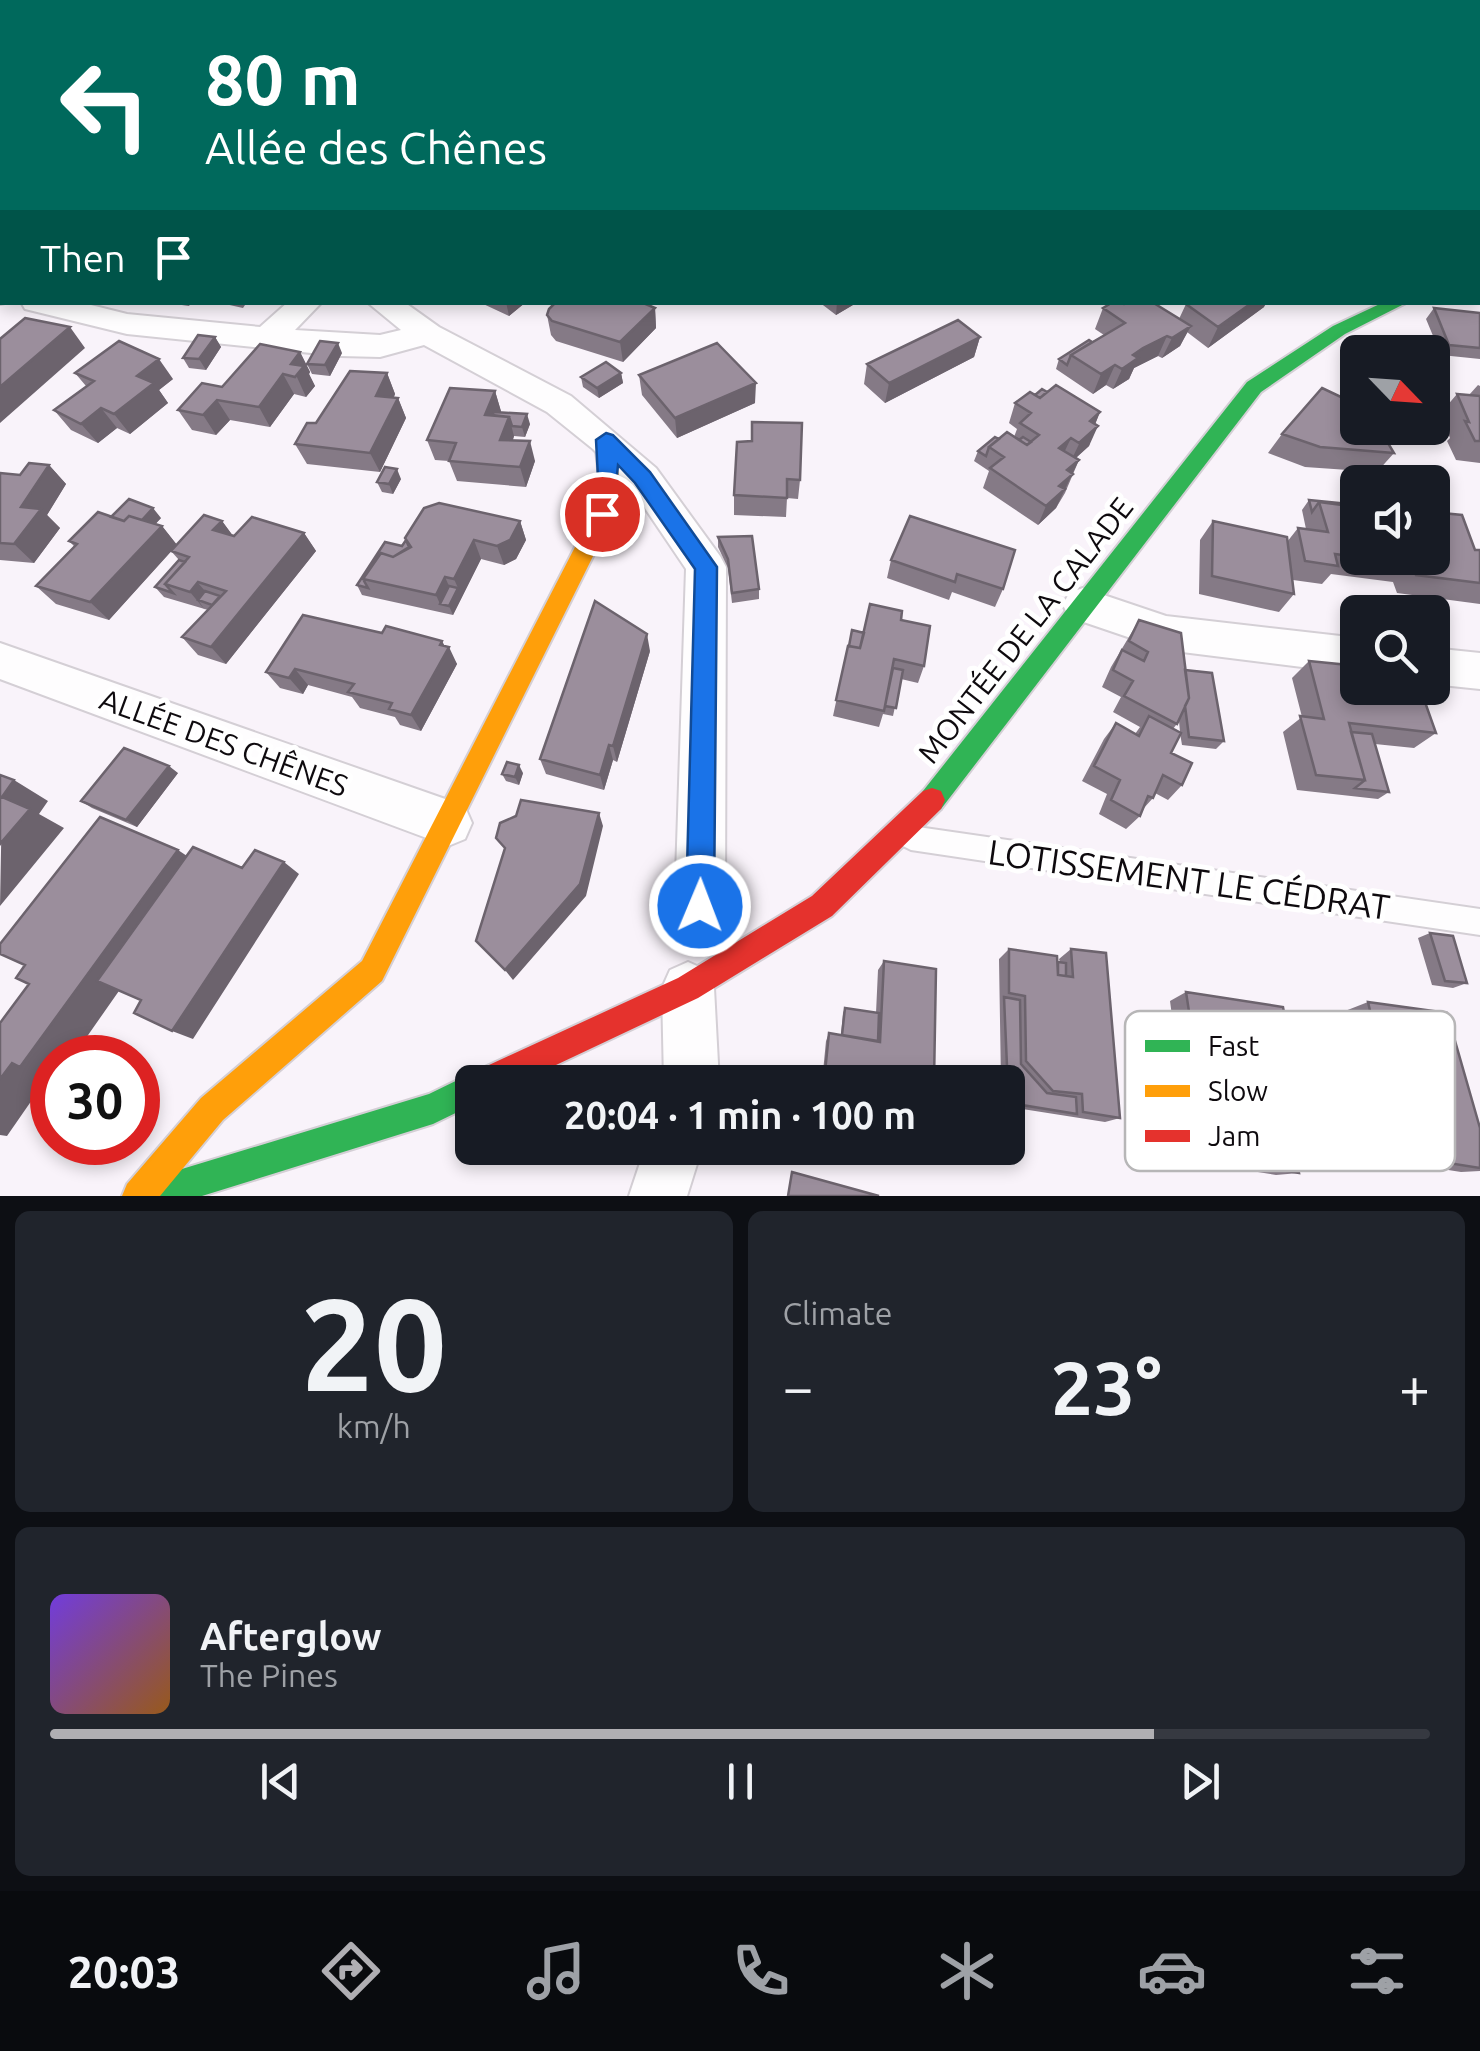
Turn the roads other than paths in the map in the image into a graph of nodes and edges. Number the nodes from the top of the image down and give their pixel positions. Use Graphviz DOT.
graph roads {
  1 [pos="48,305"];
  2 [pos="304,305"];
  3 [pos="386,305"];
  4 [pos="1393,305"];
  5 [pos="428,334"];
  6 [pos="266,338"];
  7 [pos="606,440"];
  8 [pos="1083,606"];
  9 [pos="1340,654"];
  10 [pos="0,661"];
  11 [pos="1450,668"];
  12 [pos="1480,672"];
  13 [pos="448,823"];
  14 [pos="899,836"];
  15 [pos="700,906"];
  16 [pos="1480,922"];
  17 [pos="688,988"];
  18 [pos="523,1065"];
  19 [pos="691,1065"];
  20 [pos="455,1098"];
  21 [pos="668,1165"];
  22 [pos="139,1196"];
  23 [pos="149,1196"];
  24 [pos="658,1196"];
  1 -- 6 [label="street"];
  2 -- 6 [label="street"];
  3 -- 5 [label="street"];
  4 -- 8 [label="street, MONTÉE DE LA CALADE"];
  5 -- 6 [label="street"];
  5 -- 7 [label="street"];
  7 -- 13 [label="street"];
  7 -- 15 [label="street"];
  8 -- 9 [label="street"];
  8 -- 14 [label="street, MONTÉE DE LA CALADE"];
  10 -- 13 [label="street, ALLÉE DES CHÊNES"];
  11 -- 12 [label="street"];
  13 -- 22 [label="street"];
  14 -- 16 [label="lane, LOTISSEMENT LE CÉDRAT"];
  14 -- 17 [label="street, MONTÉE DE LA CALADE"];
  17 -- 18 [label="street, MONTÉE DE LA CALADE"];
  17 -- 19 [label="street"];
  20 -- 23 [label="street"];
  21 -- 24 [label="street"];
}
